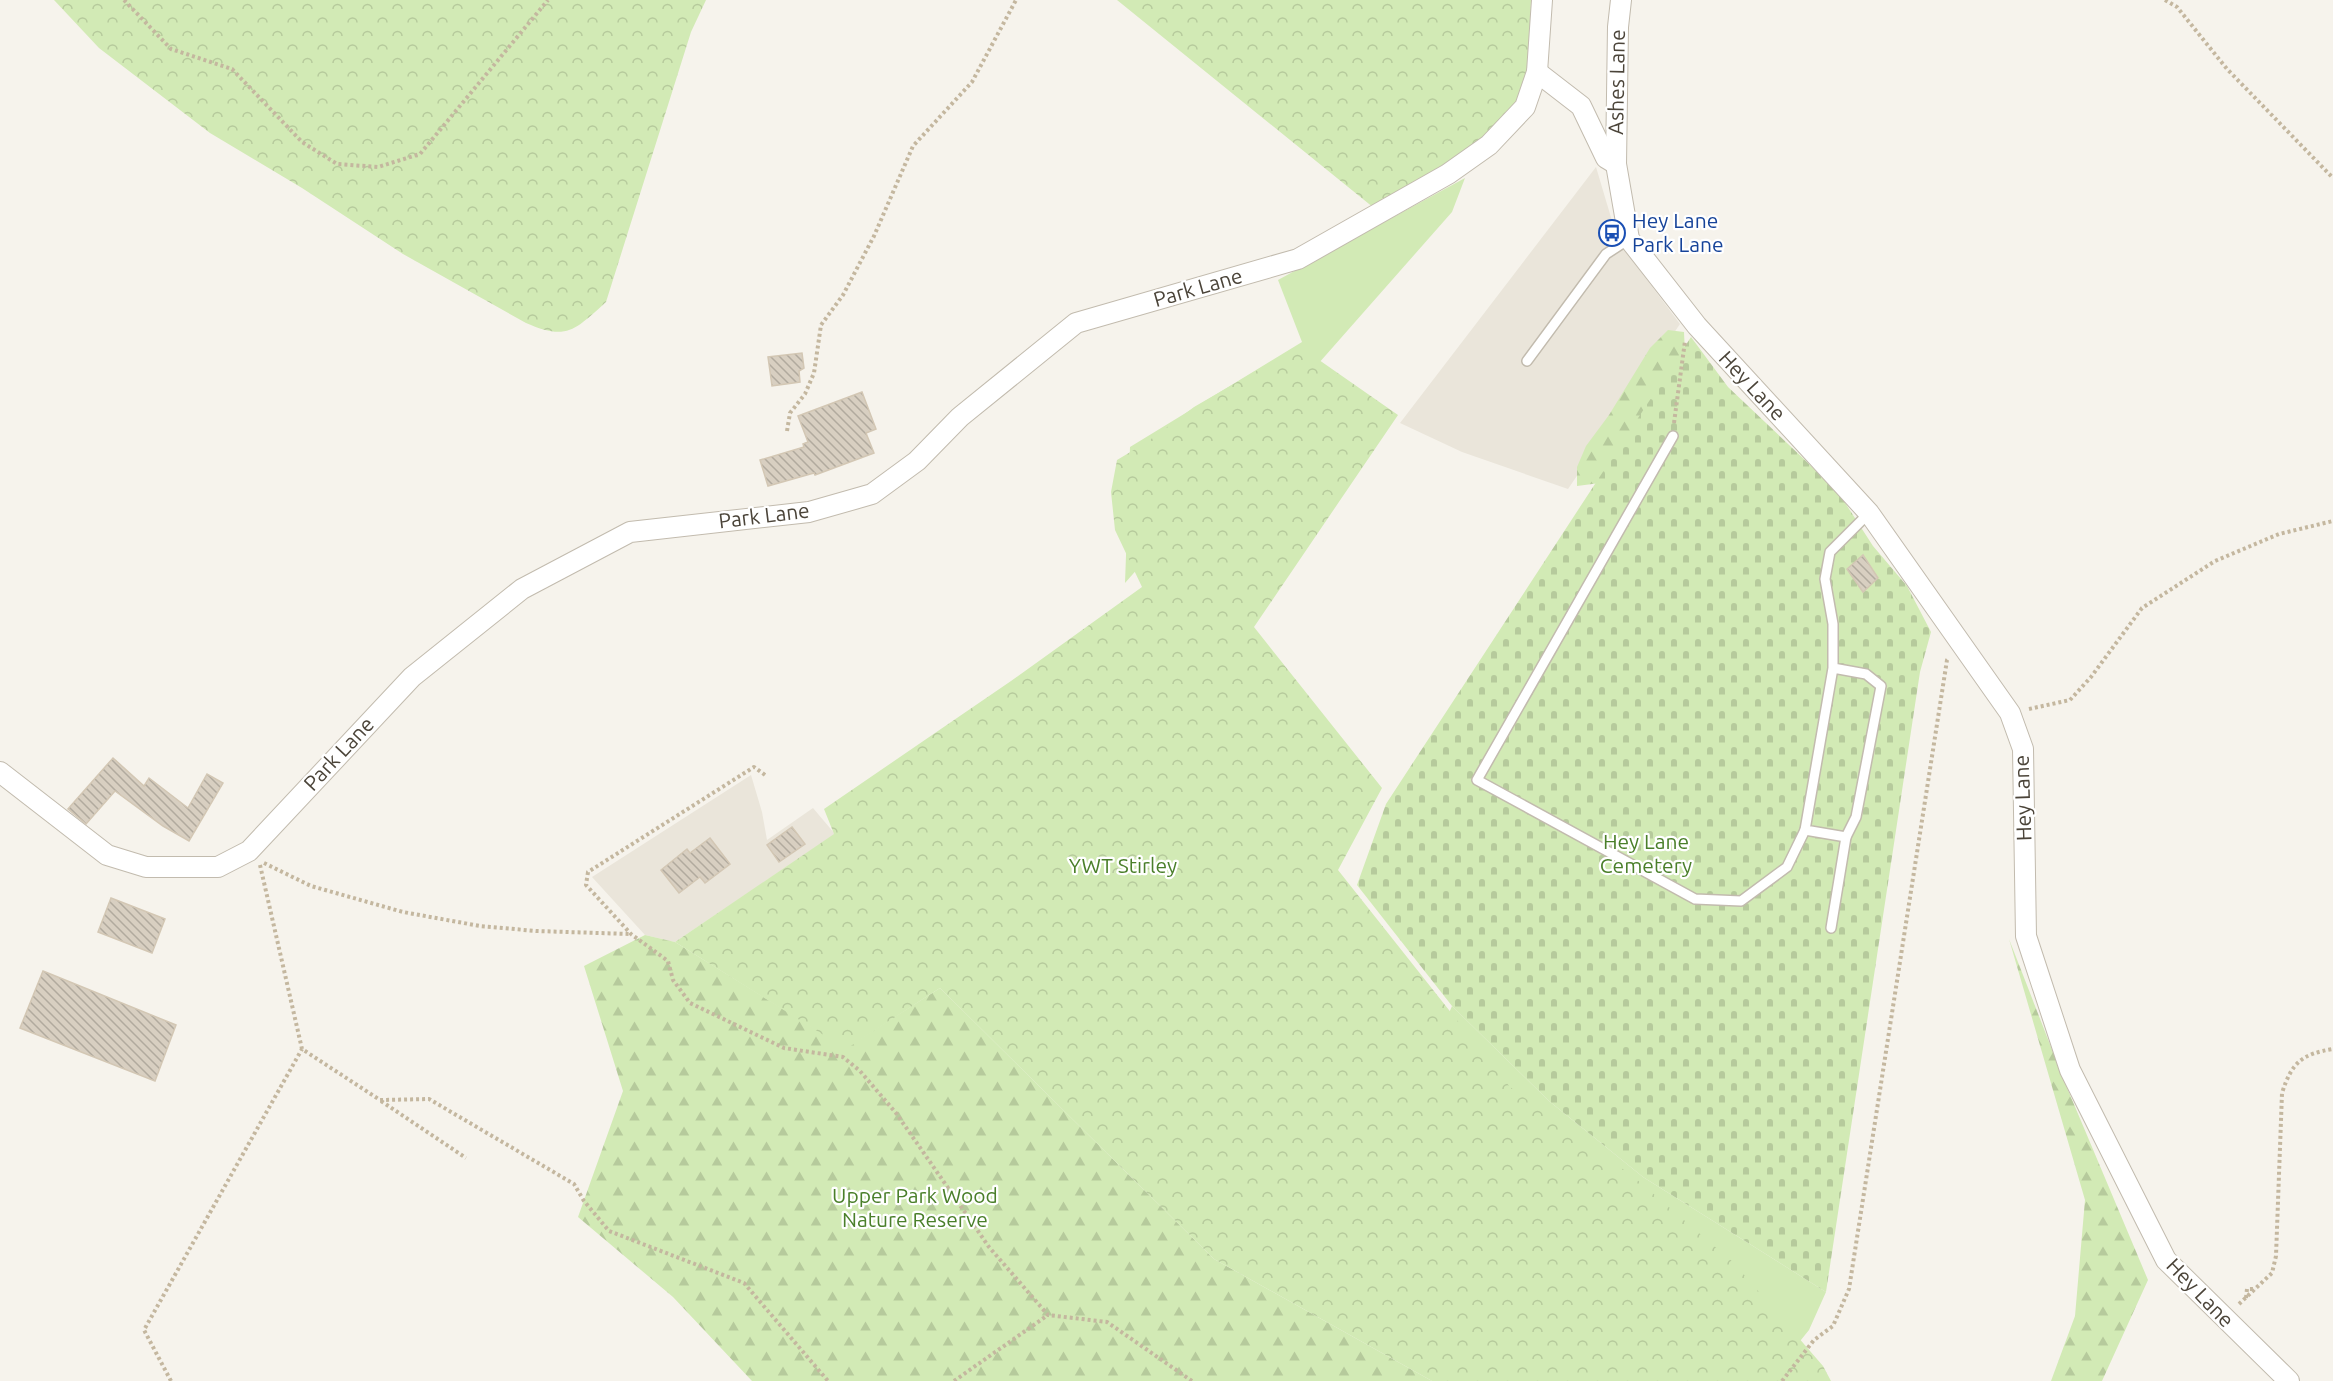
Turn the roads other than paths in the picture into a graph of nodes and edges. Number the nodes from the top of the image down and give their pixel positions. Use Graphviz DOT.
graph roads {
  1 [pos="1542,0"];
  2 [pos="1621,0"];
  3 [pos="1537,72"];
  4 [pos="1616,164"];
  5 [pos="1629,238"];
  6 [pos="1527,361"];
  7 [pos="1673,436"];
  8 [pos="1869,513"];
  9 [pos="1833,668"];
  10 [pos="0,772"];
  11 [pos="1805,830"];
  12 [pos="1846,837"];
  13 [pos="1831,928"];
  14 [pos="2289,1381"];
  1 -- 3 [label="street, Park Lane"];
  2 -- 4 [label="street, Ashes Lane"];
  3 -- 4 [label="street"];
  3 -- 10 [label="street, Park Lane"];
  4 -- 5 [label="street, Hey Lane"];
  5 -- 6 [label="lane"];
  5 -- 8 [label="street, Hey Lane"];
  7 -- 11 [label="lane"];
  8 -- 9 [label="lane"];
  8 -- 14 [label="street, Hey Lane"];
  9 -- 11 [label="lane"];
  9 -- 12 [label="lane"];
  11 -- 12 [label="lane"];
  12 -- 13 [label="lane"];
}
